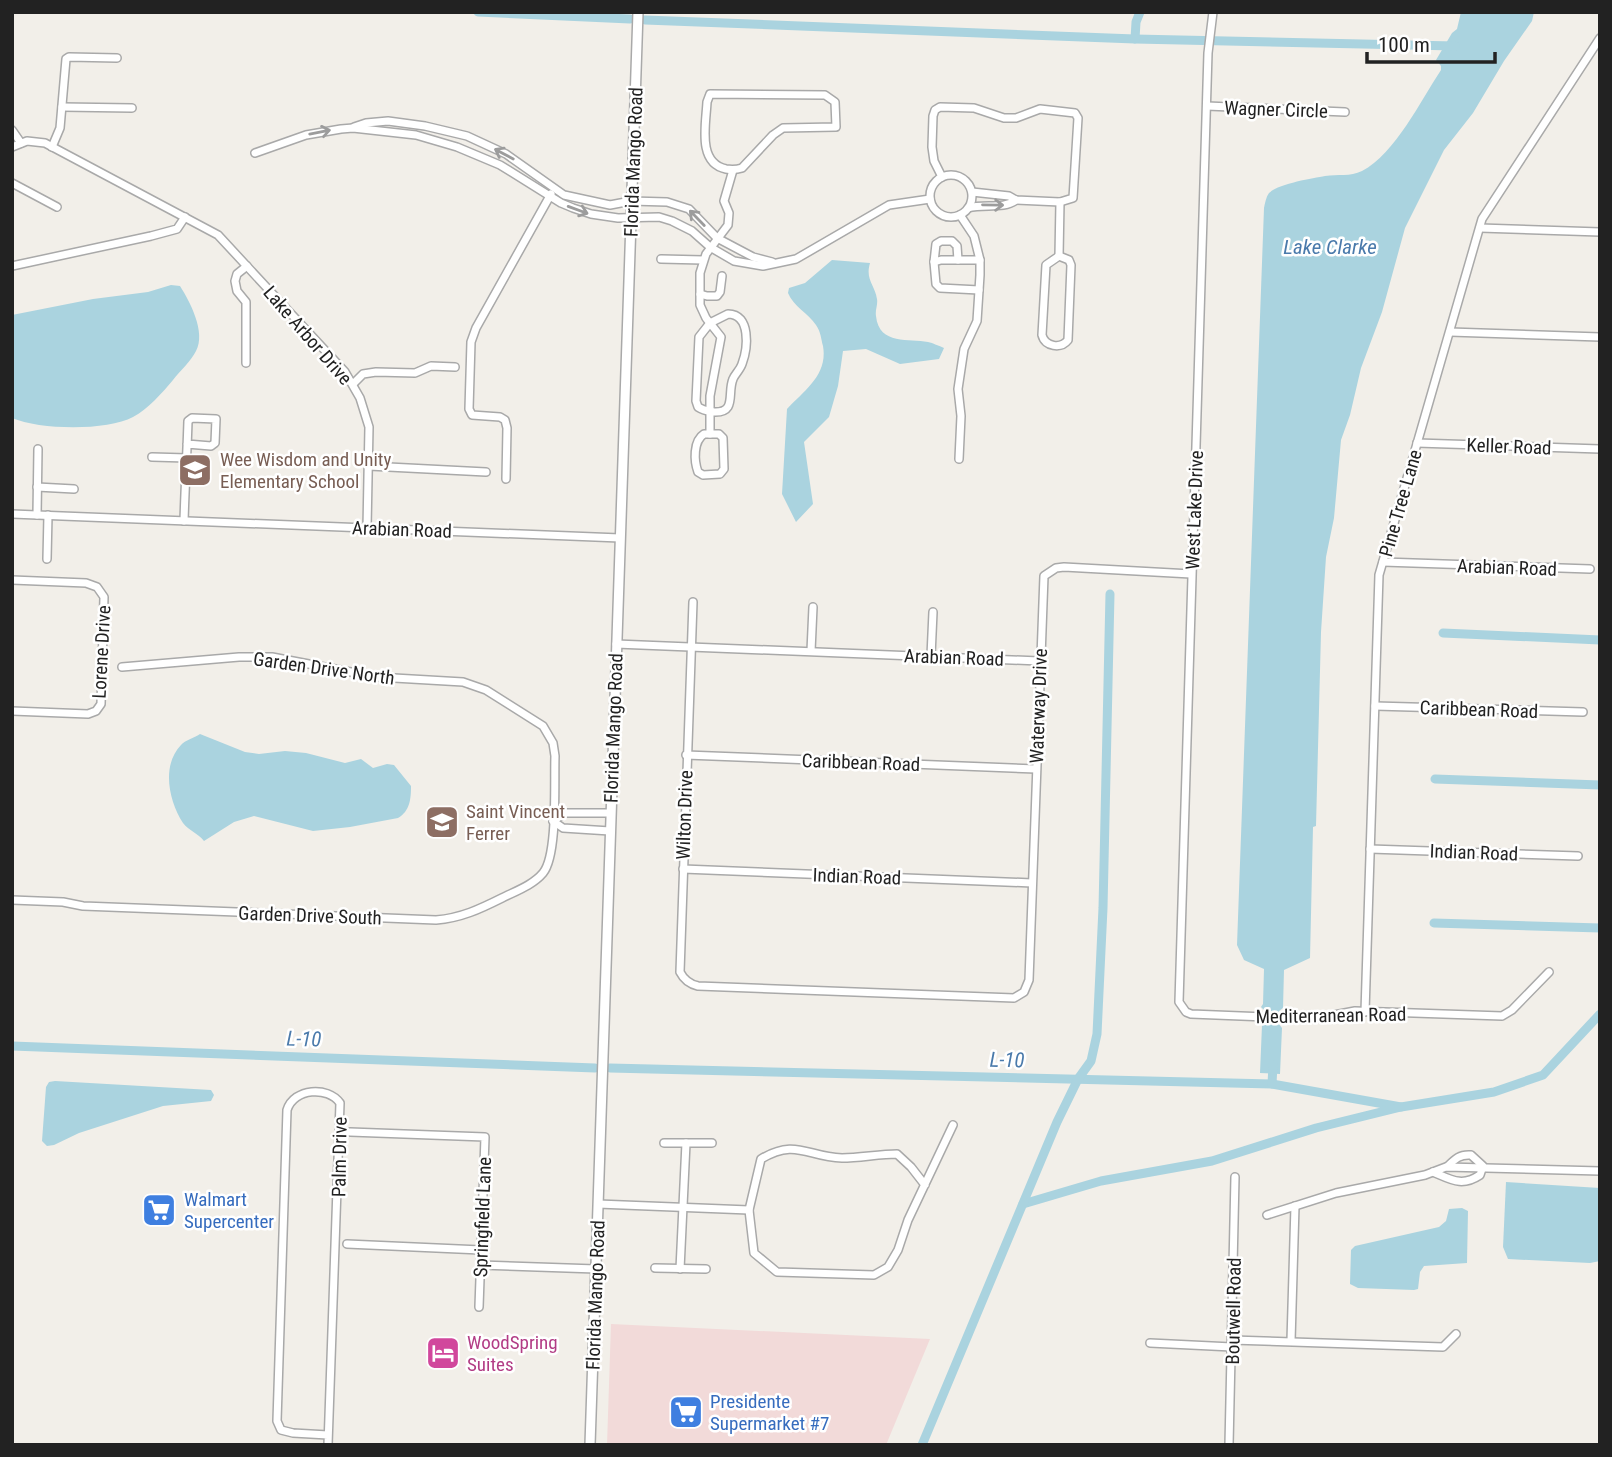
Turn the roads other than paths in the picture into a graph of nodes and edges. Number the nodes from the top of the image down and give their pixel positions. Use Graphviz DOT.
graph roads {
  1 [pos="638,12"];
  2 [pos="1213,12"];
  3 [pos="1600,38"];
  4 [pos="117,58"];
  5 [pos="1207,106"];
  6 [pos="62,107"];
  7 [pos="132,108"];
  8 [pos="1345,112"];
  9 [pos="353,128"];
  10 [pos="12,131"];
  11 [pos="21,143"];
  12 [pos="12,147"];
  13 [pos="52,147"];
  14 [pos="256,153"];
  15 [pos="733,170"];
  16 [pos="942,177"];
  17 [pos="12,183"];
  18 [pos="556,189"];
  19 [pos="972,192"];
  20 [pos="549,195"];
  21 [pos="930,199"];
  22 [pos="1016,200"];
  23 [pos="631,201"];
  24 [pos="1060,202"];
  25 [pos="57,207"];
  26 [pos="968,208"];
  27 [pos="960,215"];
  28 [pos="185,217"];
  29 [pos="631,217"];
  30 [pos="1480,228"];
  31 [pos="1600,232"];
  32 [pos="717,238"];
  33 [pos="710,247"];
  34 [pos="1059,256"];
  35 [pos="661,259"];
  36 [pos="703,260"];
  37 [pos="958,260"];
  38 [pos="980,260"];
  39 [pos="934,262"];
  40 [pos="776,263"];
  41 [pos="12,266"];
  42 [pos="247,266"];
  43 [pos="722,276"];
  44 [pos="979,290"];
  45 [pos="700,294"];
  46 [pos="710,323"];
  47 [pos="1450,332"];
  48 [pos="1600,337"];
  49 [pos="246,363"];
  50 [pos="455,367"];
  51 [pos="353,384"];
  52 [pos="710,411"];
  53 [pos="710,434"];
  54 [pos="1417,443"];
  55 [pos="187,444"];
  56 [pos="38,449"];
  57 [pos="1600,449"];
  58 [pos="152,457"];
  59 [pos="187,458"];
  60 [pos="960,459"];
  61 [pos="369,467"];
  62 [pos="486,472"];
  63 [pos="506,479"];
  64 [pos="37,487"];
  65 [pos="74,489"];
  66 [pos="12,514"];
  67 [pos="37,515"];
  68 [pos="48,515"];
  69 [pos="184,521"];
  70 [pos="367,528"];
  71 [pos="620,538"];
  72 [pos="47,559"];
  73 [pos="1383,562"];
  74 [pos="1590,569"];
  75 [pos="1191,574"];
  76 [pos="12,580"];
  77 [pos="693,602"];
  78 [pos="813,607"];
  79 [pos="933,612"];
  80 [pos="617,644"];
  81 [pos="692,647"];
  82 [pos="811,651"];
  83 [pos="931,656"];
  84 [pos="1039,661"];
  85 [pos="122,667"];
  86 [pos="1375,706"];
  87 [pos="12,710"];
  88 [pos="1583,712"];
  89 [pos="687,755"];
  90 [pos="1036,769"];
  91 [pos="610,813"];
  92 [pos="552,821"];
  93 [pos="610,831"];
  94 [pos="1370,849"];
  95 [pos="1578,856"];
  96 [pos="683,869"];
  97 [pos="1032,883"];
  98 [pos="12,900"];
  99 [pos="1549,972"];
  100 [pos="1027,986"];
  101 [pos="1181,1007"];
  102 [pos="1365,1012"];
  103 [pos="953,1125"];
  104 [pos="349,1132"];
  105 [pos="664,1143"];
  106 [pos="686,1143"];
  107 [pos="712,1143"];
  108 [pos="1447,1166"];
  109 [pos="1457,1166"];
  110 [pos="1483,1166"];
  111 [pos="1600,1171"];
  112 [pos="1433,1172"];
  113 [pos="1235,1177"];
  114 [pos="1455,1181"];
  115 [pos="925,1185"];
  116 [pos="598,1204"];
  117 [pos="682,1206"];
  118 [pos="1295,1206"];
  119 [pos="749,1210"];
  120 [pos="1267,1215"];
  121 [pos="347,1244"];
  122 [pos="481,1250"];
  123 [pos="480,1265"];
  124 [pos="655,1268"];
  125 [pos="596,1269"];
  126 [pos="680,1269"];
  127 [pos="706,1269"];
  128 [pos="479,1307"];
  129 [pos="1456,1334"];
  130 [pos="1291,1341"];
  131 [pos="1150,1343"];
  132 [pos="1232,1344"];
  133 [pos="328,1435"];
  134 [pos="328,1445"];
  135 [pos="590,1445"];
  136 [pos="1229,1445"];
  1 -- 23 [label="street, Florida Mango Road"];
  2 -- 5 [label="street, West Lake Drive"];
  3 -- 30 [label="street, Pine Tree Lane"];
  4 -- 6 [label="street"];
  5 -- 8 [label="street, Wagner Circle"];
  5 -- 75 [label="street, West Lake Drive"];
  6 -- 7 [label="street"];
  6 -- 13 [label="street"];
  14 -- 9 [label="street, one-way"];
  18 -- 9 [label="street, one-way"];
  9 -- 20 [label="street"];
  10 -- 11 [label="street"];
  11 -- 12 [label="street"];
  11 -- 13 [label="street, Lake Arbor Drive"];
  13 -- 28 [label="street, Lake Arbor Drive"];
  15 -- 15 [label="street"];
  15 -- 32 [label="street"];
  16 -- 19 [label="street"];
  16 -- 21 [label="street"];
  16 -- 24 [label="street"];
  17 -- 25 [label="street"];
  18 -- 20 [label="street"];
  18 -- 23 [label="street"];
  19 -- 22 [label="street"];
  19 -- 26 [label="street"];
  20 -- 29 [label="street, one-way"];
  20 -- 63 [label="street"];
  21 -- 27 [label="street"];
  21 -- 40 [label="street"];
  22 -- 24 [label="street"];
  26 -- 22 [label="street, one-way"];
  23 -- 29 [label="street, Florida Mango Road"];
  32 -- 23 [label="street, one-way"];
  24 -- 34 [label="street"];
  26 -- 27 [label="street"];
  27 -- 38 [label="street"];
  28 -- 41 [label="street"];
  28 -- 42 [label="street, Lake Arbor Drive"];
  29 -- 33 [label="street"];
  29 -- 71 [label="street, Florida Mango Road"];
  30 -- 31 [label="street"];
  30 -- 47 [label="street, Pine Tree Lane"];
  32 -- 33 [label="street"];
  32 -- 40 [label="street"];
  33 -- 36 [label="street"];
  33 -- 40 [label="street"];
  34 -- 34 [label="street"];
  35 -- 36 [label="street"];
  36 -- 45 [label="street"];
  37 -- 38 [label="street"];
  37 -- 39 [label="street"];
  37 -- 39 [label="street"];
  38 -- 44 [label="street"];
  39 -- 44 [label="street"];
  42 -- 49 [label="street"];
  42 -- 51 [label="street, Lake Arbor Drive"];
  43 -- 45 [label="street"];
  44 -- 60 [label="street"];
  45 -- 46 [label="street"];
  46 -- 52 [label="street"];
  46 -- 52 [label="street"];
  46 -- 52 [label="street"];
  47 -- 48 [label="street"];
  47 -- 54 [label="street, Pine Tree Lane"];
  50 -- 51 [label="street"];
  51 -- 61 [label="street, Lake Arbor Drive"];
  52 -- 53 [label="street"];
  53 -- 53 [label="street"];
  54 -- 57 [label="street, Keller Road"];
  54 -- 73 [label="street, Pine Tree Lane"];
  55 -- 55 [label="street"];
  55 -- 59 [label="street"];
  56 -- 64 [label="street"];
  58 -- 59 [label="street"];
  59 -- 69 [label="street"];
  61 -- 62 [label="street"];
  61 -- 70 [label="street, Lake Arbor Drive"];
  64 -- 65 [label="street"];
  64 -- 67 [label="street"];
  66 -- 67 [label="street, Arabian Road"];
  67 -- 68 [label="street, Arabian Road"];
  68 -- 69 [label="street, Arabian Road"];
  68 -- 72 [label="street"];
  69 -- 70 [label="street, Arabian Road"];
  70 -- 71 [label="street, Arabian Road"];
  71 -- 80 [label="street, Florida Mango Road"];
  73 -- 74 [label="street, Arabian Road"];
  73 -- 86 [label="street, Pine Tree Lane"];
  75 -- 84 [label="street, Waterway Drive"];
  75 -- 101 [label="street, West Lake Drive"];
  76 -- 87 [label="street, Lorene Drive"];
  77 -- 81 [label="street, Wilton Drive"];
  78 -- 82 [label="street"];
  79 -- 83 [label="street"];
  80 -- 81 [label="street, Arabian Road"];
  80 -- 91 [label="street, Florida Mango Road"];
  81 -- 82 [label="street, Arabian Road"];
  81 -- 89 [label="street, Wilton Drive"];
  82 -- 83 [label="street, Arabian Road"];
  83 -- 84 [label="street, Arabian Road"];
  84 -- 90 [label="street, Waterway Drive"];
  85 -- 92 [label="street, Garden Drive North"];
  86 -- 88 [label="street, Caribbean Road"];
  86 -- 94 [label="street, Pine Tree Lane"];
  89 -- 90 [label="street, Caribbean Road"];
  89 -- 96 [label="street, Wilton Drive"];
  90 -- 97 [label="street, Waterway Drive"];
  91 -- 92 [label="street"];
  91 -- 93 [label="street, Florida Mango Road"];
  92 -- 93 [label="street"];
  92 -- 98 [label="street, Garden Drive South"];
  93 -- 116 [label="street, Florida Mango Road"];
  94 -- 95 [label="street, Indian Road"];
  94 -- 102 [label="street, Pine Tree Lane"];
  96 -- 97 [label="street, Indian Road"];
  96 -- 100 [label="street, Wilton Drive"];
  97 -- 100 [label="street, Waterway Drive"];
  99 -- 102 [label="street, Mediterranean Road"];
  101 -- 102 [label="street, Mediterranean Road"];
  103 -- 115 [label="street"];
  104 -- 122 [label="street, Springfield Lane"];
  105 -- 106 [label="street"];
  106 -- 107 [label="street"];
  106 -- 117 [label="street"];
  108 -- 109 [label="street"];
  108 -- 110 [label="street"];
  108 -- 112 [label="street"];
  109 -- 110 [label="street"];
  109 -- 114 [label="street"];
  110 -- 111 [label="street"];
  110 -- 114 [label="street"];
  112 -- 114 [label="street"];
  112 -- 118 [label="street"];
  113 -- 132 [label="street, Boutwell Road"];
  115 -- 119 [label="street"];
  115 -- 119 [label="street"];
  116 -- 117 [label="street"];
  116 -- 125 [label="street, Florida Mango Road"];
  117 -- 119 [label="street"];
  117 -- 126 [label="street"];
  118 -- 120 [label="street"];
  118 -- 130 [label="street"];
  121 -- 122 [label="street"];
  122 -- 123 [label="street, Springfield Lane"];
  123 -- 125 [label="street"];
  123 -- 128 [label="street, Springfield Lane"];
  124 -- 126 [label="street"];
  125 -- 135 [label="street, Florida Mango Road"];
  126 -- 127 [label="street"];
  129 -- 130 [label="street"];
  130 -- 132 [label="street"];
  131 -- 132 [label="street"];
  132 -- 136 [label="street, Boutwell Road"];
  133 -- 133 [label="street, Palm Drive"];
  133 -- 134 [label="street, Palm Drive"];
}
